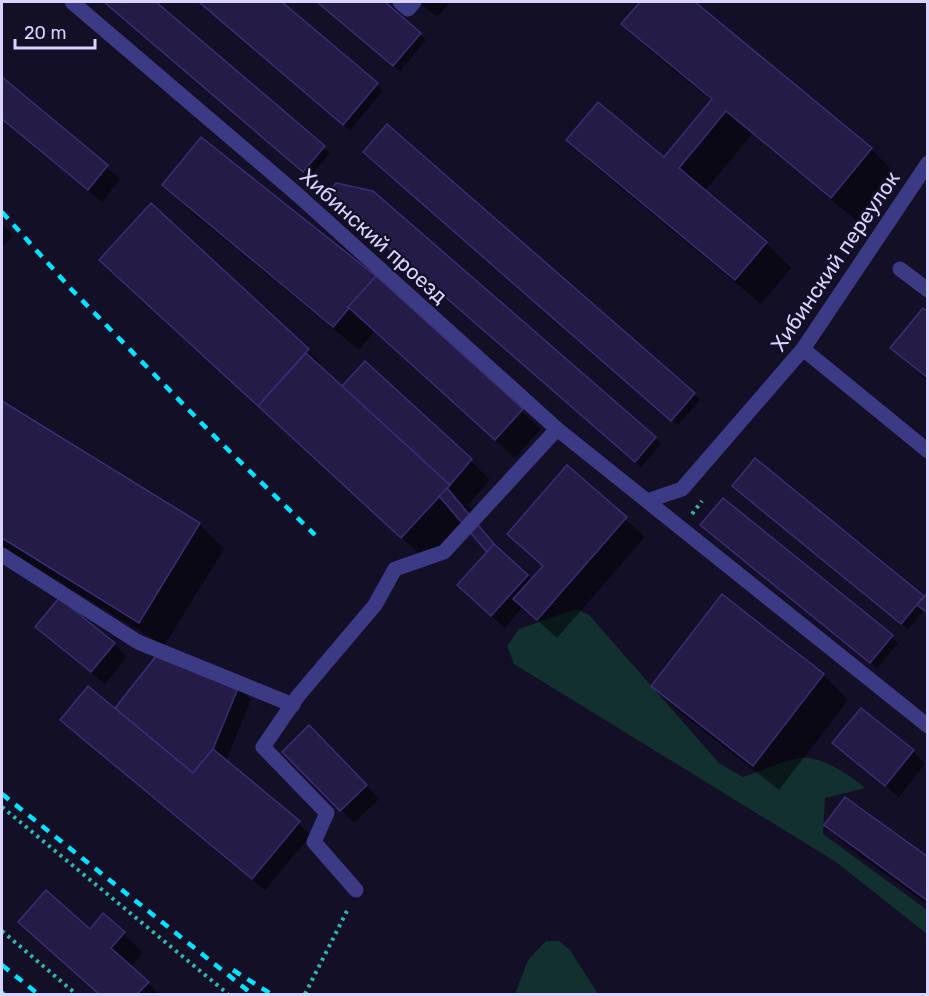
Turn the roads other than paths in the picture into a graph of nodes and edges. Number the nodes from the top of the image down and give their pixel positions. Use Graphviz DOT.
graph roads {
  1 [pos="72,2"];
  2 [pos="400,2"];
  3 [pos="414,2"];
  4 [pos="927,164"];
  5 [pos="900,269"];
  6 [pos="927,290"];
  7 [pos="803,349"];
  8 [pos="557,429"];
  9 [pos="927,451"];
  10 [pos="646,501"];
  11 [pos="2,555"];
  12 [pos="293,705"];
  13 [pos="927,726"];
  14 [pos="357,890"];
  1 -- 8 [label="street, Хибинский проезд"];
  2 -- 3 [label="street"];
  4 -- 7 [label="street, Хибинский переулок"];
  5 -- 6 [label="street"];
  7 -- 9 [label="street"];
  7 -- 10 [label="street, Хибинский переулок"];
  8 -- 10 [label="street, Хибинский проезд"];
  8 -- 12 [label="street"];
  10 -- 13 [label="street, Хибинский проезд"];
  11 -- 12 [label="street"];
  12 -- 14 [label="street"];
}
